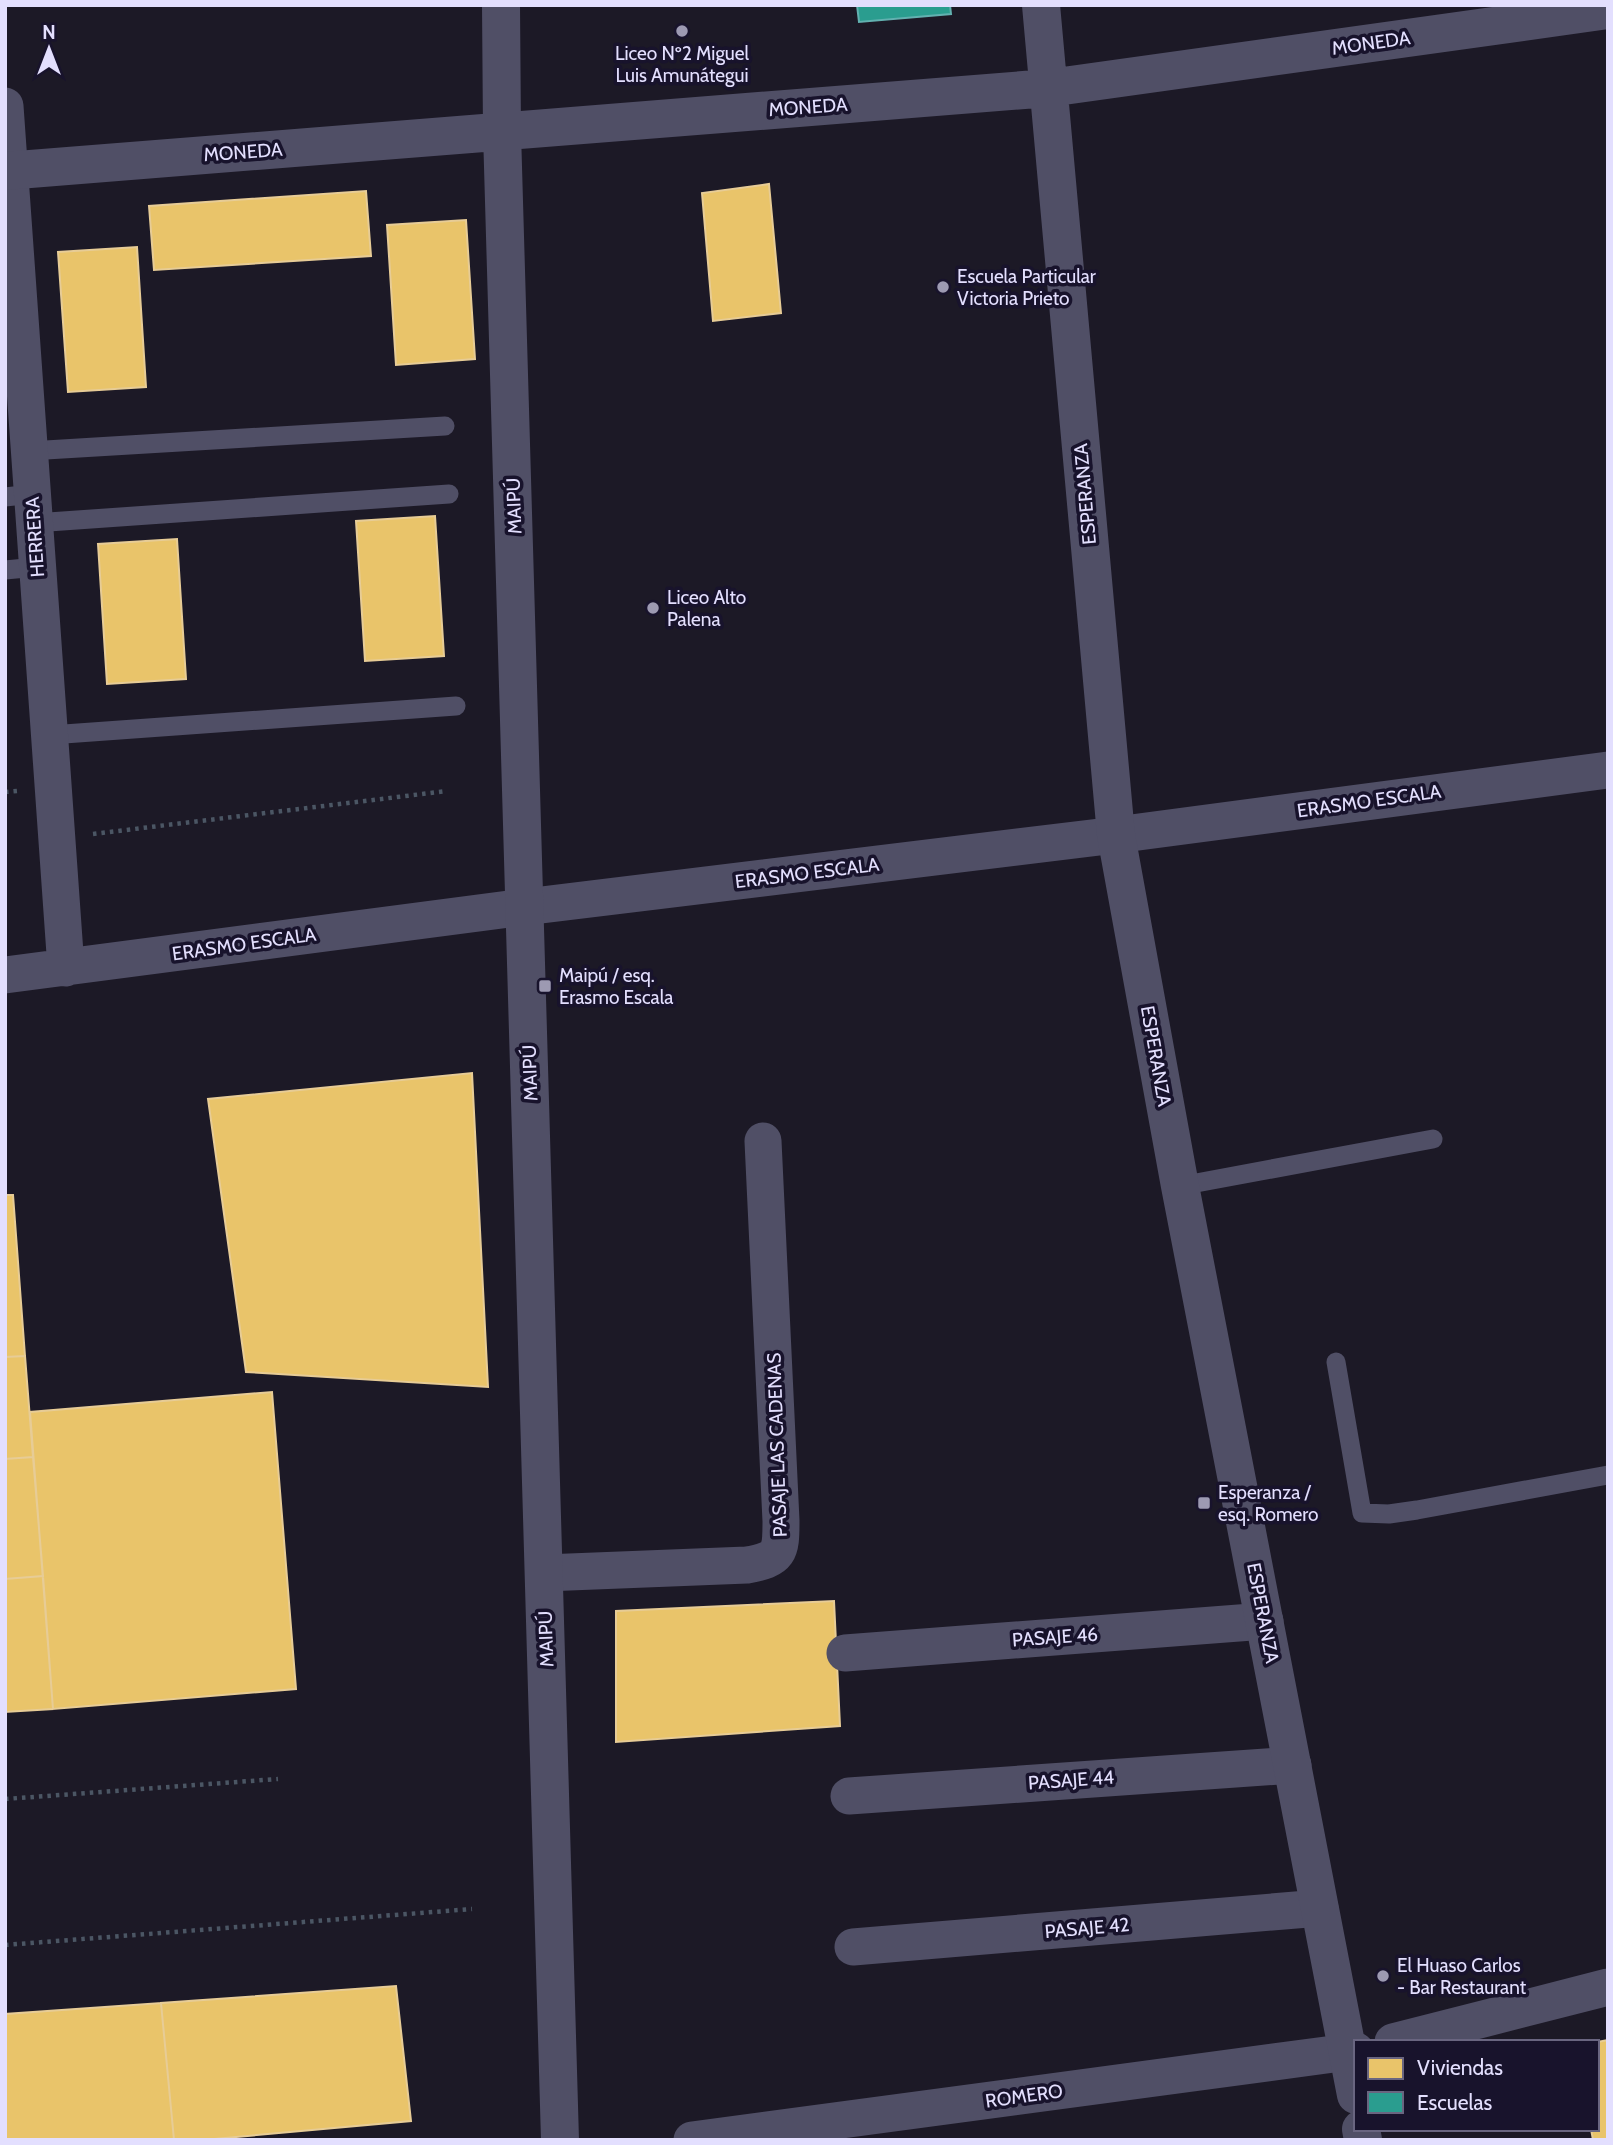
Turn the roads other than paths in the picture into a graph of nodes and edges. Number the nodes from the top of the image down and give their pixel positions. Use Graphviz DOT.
graph roads {
  1 [pos="501,5"];
  2 [pos="1041,5"];
  3 [pos="1608,10"];
  4 [pos="1049,89"];
  5 [pos="5,106"];
  6 [pos="502,132"];
  7 [pos="7,171"];
  8 [pos="445,426"];
  9 [pos="29,451"];
  10 [pos="449,494"];
  11 [pos="24,505"];
  12 [pos="21,569"];
  13 [pos="456,706"];
  14 [pos="50,736"];
  15 [pos="1608,769"];
  16 [pos="1116,835"];
  17 [pos="525,907"];
  18 [pos="66,968"];
  19 [pos="5,975"];
  20 [pos="1433,1139"];
  21 [pos="763,1141"];
  22 [pos="1180,1186"];
  23 [pos="1336,1362"];
  24 [pos="1608,1475"];
  25 [pos="544,1573"];
  26 [pos="1265,1621"];
  27 [pos="845,1653"];
  28 [pos="1293,1765"];
  29 [pos="849,1796"];
  30 [pos="1320,1908"];
  31 [pos="853,1947"];
  32 [pos="1608,1987"];
  33 [pos="1401,2040"];
  34 [pos="1352,2052"];
  35 [pos="1354,2074"];
  36 [pos="560,2140"];
  37 [pos="692,2140"];
  1 -- 6 [label="street, MAIPÚ"];
  2 -- 4 [label="street, ESPERANZA"];
  3 -- 4 [label="street, MONEDA"];
  4 -- 6 [label="street, MONEDA"];
  4 -- 16 [label="street, ESPERANZA"];
  5 -- 7 [label="street, HERRERA"];
  6 -- 7 [label="street, MONEDA"];
  6 -- 17 [label="street, MAIPÚ"];
  7 -- 9 [label="street, HERRERA"];
  8 -- 9 [label="lane"];
  9 -- 11 [label="street, HERRERA"];
  10 -- 11 [label="lane"];
  11 -- 12 [label="street, HERRERA"];
  12 -- 14 [label="street, HERRERA"];
  13 -- 14 [label="lane"];
  14 -- 18 [label="street, HERRERA"];
  15 -- 16 [label="street, ERASMO ESCALA"];
  16 -- 17 [label="street, ERASMO ESCALA"];
  16 -- 22 [label="street, ESPERANZA"];
  17 -- 18 [label="street, ERASMO ESCALA"];
  17 -- 25 [label="street, MAIPÚ"];
  18 -- 19 [label="street, ERASMO ESCALA"];
  20 -- 22 [label="lane"];
  21 -- 25 [label="street, PASAJE LAS CADENAS"];
  22 -- 26 [label="street, ESPERANZA"];
  23 -- 24 [label="lane"];
  25 -- 36 [label="street, MAIPÚ"];
  26 -- 27 [label="street, PASAJE 46"];
  26 -- 28 [label="street, ESPERANZA"];
  28 -- 29 [label="street, PASAJE 44"];
  28 -- 30 [label="street, ESPERANZA"];
  30 -- 31 [label="street, PASAJE 42"];
  30 -- 34 [label="street, ESPERANZA"];
  32 -- 33 [label="street"];
  34 -- 35 [label="street, ESPERANZA"];
  34 -- 37 [label="street, ROMERO"];
}
